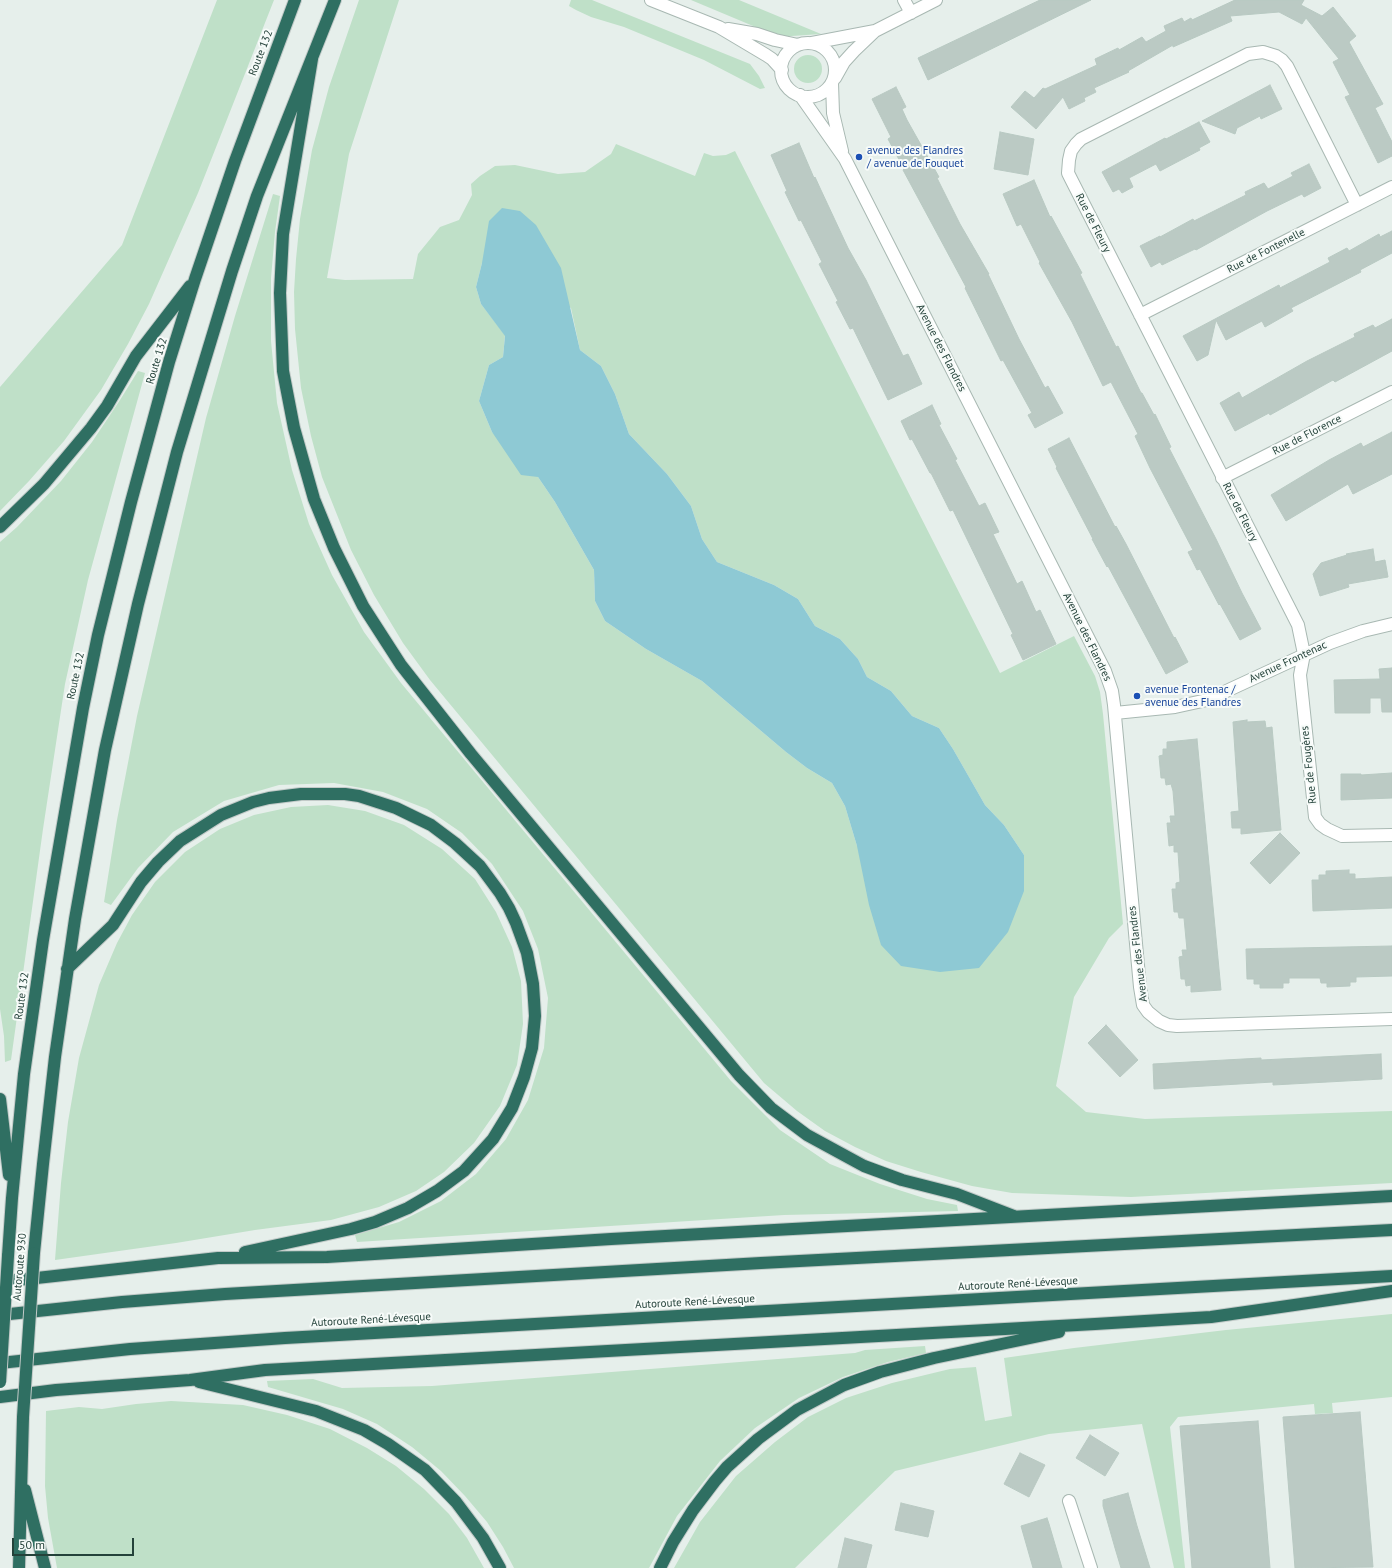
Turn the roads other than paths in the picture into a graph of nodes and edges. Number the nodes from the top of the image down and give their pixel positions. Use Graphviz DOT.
graph roads {
  1 [pos="295,0"];
  2 [pos="334,0"];
  3 [pos="651,0"];
  4 [pos="904,0"];
  5 [pos="936,0"];
  6 [pos="911,13"];
  7 [pos="718,27"];
  8 [pos="875,31"];
  9 [pos="804,44"];
  10 [pos="312,59"];
  11 [pos="782,70"];
  12 [pos="833,82"];
  13 [pos="800,95"];
  14 [pos="845,159"];
  15 [pos="1392,187"];
  16 [pos="1357,205"];
  17 [pos="195,279"];
  18 [pos="1140,315"];
  19 [pos="1392,392"];
  20 [pos="1222,478"];
  21 [pos="0,527"];
  22 [pos="1392,624"];
  23 [pos="1304,654"];
  24 [pos="1115,713"];
  25 [pos="1392,835"];
  26 [pos="67,969"];
  27 [pos="1392,1019"];
  28 [pos="0,1099"];
  29 [pos="1392,1196"];
  30 [pos="12,1198"];
  31 [pos="1014,1216"];
  32 [pos="1392,1230"];
  33 [pos="218,1258"];
  34 [pos="1392,1276"];
  35 [pos="0,1282"];
  36 [pos="1392,1291"];
  37 [pos="0,1315"];
  38 [pos="1095,1324"];
  39 [pos="0,1363"];
  40 [pos="190,1380"];
  41 [pos="0,1382"];
  42 [pos="0,1397"];
  43 [pos="22,1475"];
  44 [pos="1069,1501"];
  45 [pos="19,1568"];
  46 [pos="45,1568"];
  47 [pos="500,1568"];
  48 [pos="660,1568"];
  49 [pos="1091,1568"];
  1 -- 17 [label="highway, Route 132"];
  2 -- 10 [label="highway"];
  3 -- 7 [label="street"];
  4 -- 6 [label="street"];
  5 -- 6 [label="street"];
  6 -- 8 [label="street"];
  7 -- 9 [label="street"];
  7 -- 11 [label="street"];
  8 -- 9 [label="street"];
  8 -- 12 [label="street"];
  9 -- 11 [label="street"];
  9 -- 12 [label="street"];
  10 -- 26 [label="highway"];
  10 -- 31 [label="highway"];
  11 -- 13 [label="street"];
  12 -- 13 [label="street"];
  12 -- 14 [label="street, Avenue des Flandres"];
  13 -- 14 [label="street, Avenue des Flandres"];
  14 -- 24 [label="street, Avenue des Flandres"];
  15 -- 16 [label="street, Rue de Fontenelle"];
  16 -- 18 [label="street, Rue de Fontenelle"];
  16 -- 18 [label="street, Rue de Fleury"];
  17 -- 21 [label="highway"];
  17 -- 30 [label="highway, Route 132"];
  18 -- 20 [label="street, Rue de Fleury"];
  19 -- 20 [label="street, Rue de Florence"];
  20 -- 23 [label="street, Rue de Fleury"];
  22 -- 23 [label="street, Avenue Frontenac"];
  23 -- 24 [label="street, Avenue Frontenac"];
  23 -- 25 [label="street, Rue de Fougères"];
  24 -- 27 [label="street, Avenue des Flandres"];
  26 -- 33 [label="highway"];
  26 -- 43 [label="highway, Autoroute 930, bridge"];
  28 -- 30 [label="highway"];
  29 -- 31 [label="highway"];
  30 -- 41 [label="highway, Route 132, bridge"];
  31 -- 33 [label="highway"];
  32 -- 37 [label="highway"];
  33 -- 35 [label="highway"];
  34 -- 39 [label="highway, Autoroute René-Lévesque"];
  36 -- 38 [label="highway"];
  38 -- 40 [label="highway"];
  38 -- 48 [label="highway"];
  40 -- 42 [label="highway"];
  40 -- 47 [label="highway"];
  43 -- 45 [label="highway, Autoroute 930"];
  43 -- 46 [label="highway"];
  44 -- 49 [label="street"];
}
